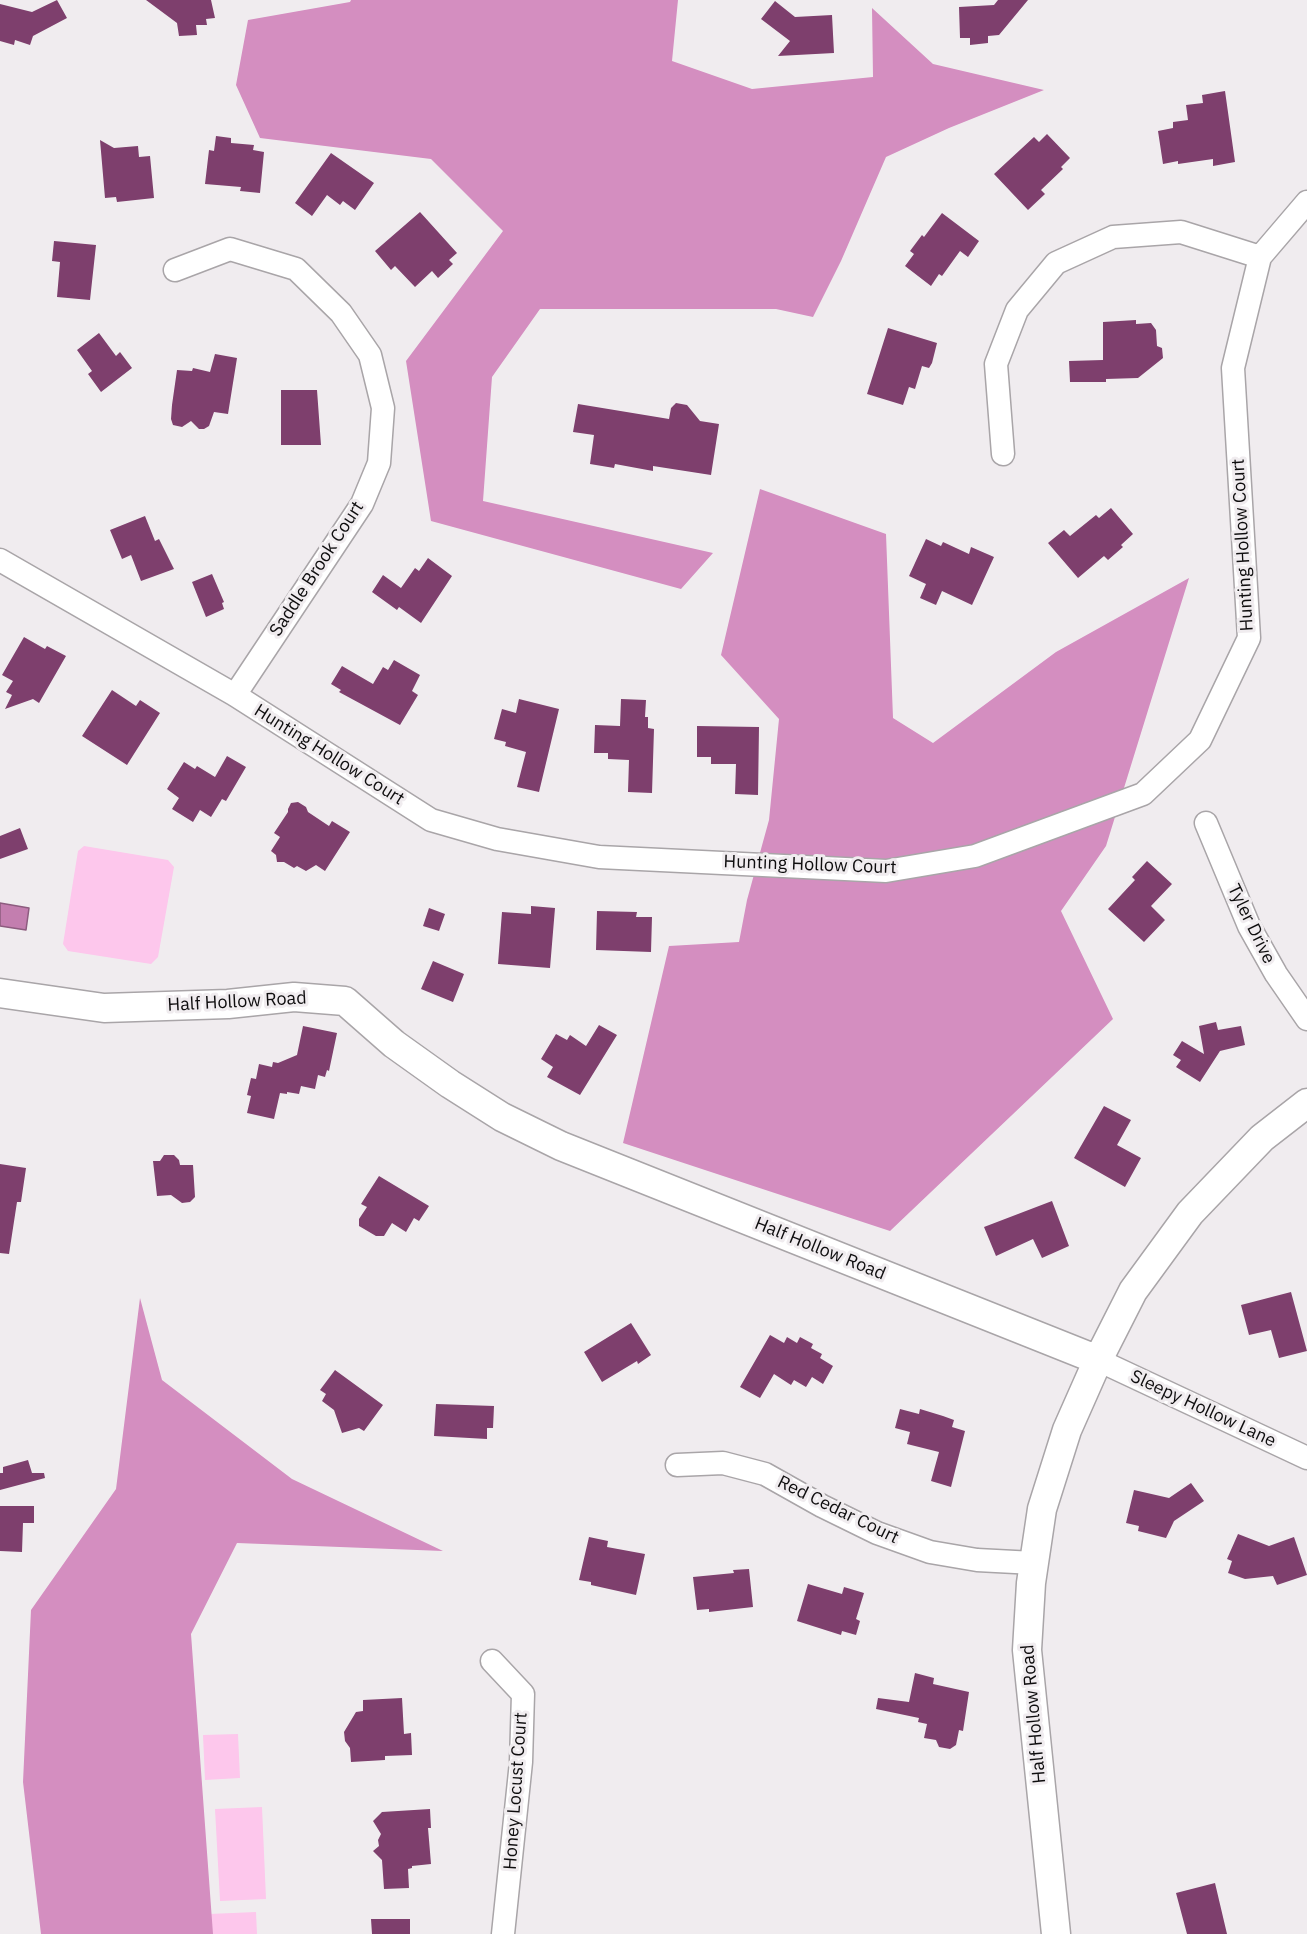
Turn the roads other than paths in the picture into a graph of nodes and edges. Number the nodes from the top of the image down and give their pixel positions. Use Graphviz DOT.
graph roads {
  1 [pos="1307,202"];
  2 [pos="1260,257"];
  3 [pos="176,270"];
  4 [pos="1003,454"];
  5 [pos="0,560"];
  6 [pos="235,695"];
  7 [pos="1206,823"];
  8 [pos="0,993"];
  9 [pos="1307,1019"];
  10 [pos="1307,1103"];
  11 [pos="1098,1360"];
  12 [pos="1307,1458"];
  13 [pos="677,1465"];
  14 [pos="1034,1563"];
  15 [pos="492,1661"];
  16 [pos="503,1934"];
  17 [pos="1056,1934"];
  1 -- 2 [label="street, Hunting Hollow Court"];
  2 -- 4 [label="street"];
  2 -- 6 [label="street, Hunting Hollow Court"];
  3 -- 6 [label="street, Saddle Brook Court"];
  5 -- 6 [label="street, Hunting Hollow Court"];
  7 -- 9 [label="street, Tyler Drive"];
  8 -- 11 [label="street, Half Hollow Road"];
  10 -- 11 [label="street"];
  11 -- 12 [label="street, Sleepy Hollow Lane"];
  11 -- 14 [label="street, Half Hollow Road"];
  13 -- 14 [label="street, Red Cedar Court"];
  14 -- 17 [label="street, Half Hollow Road"];
  15 -- 16 [label="street, Honey Locust Court"];
}
